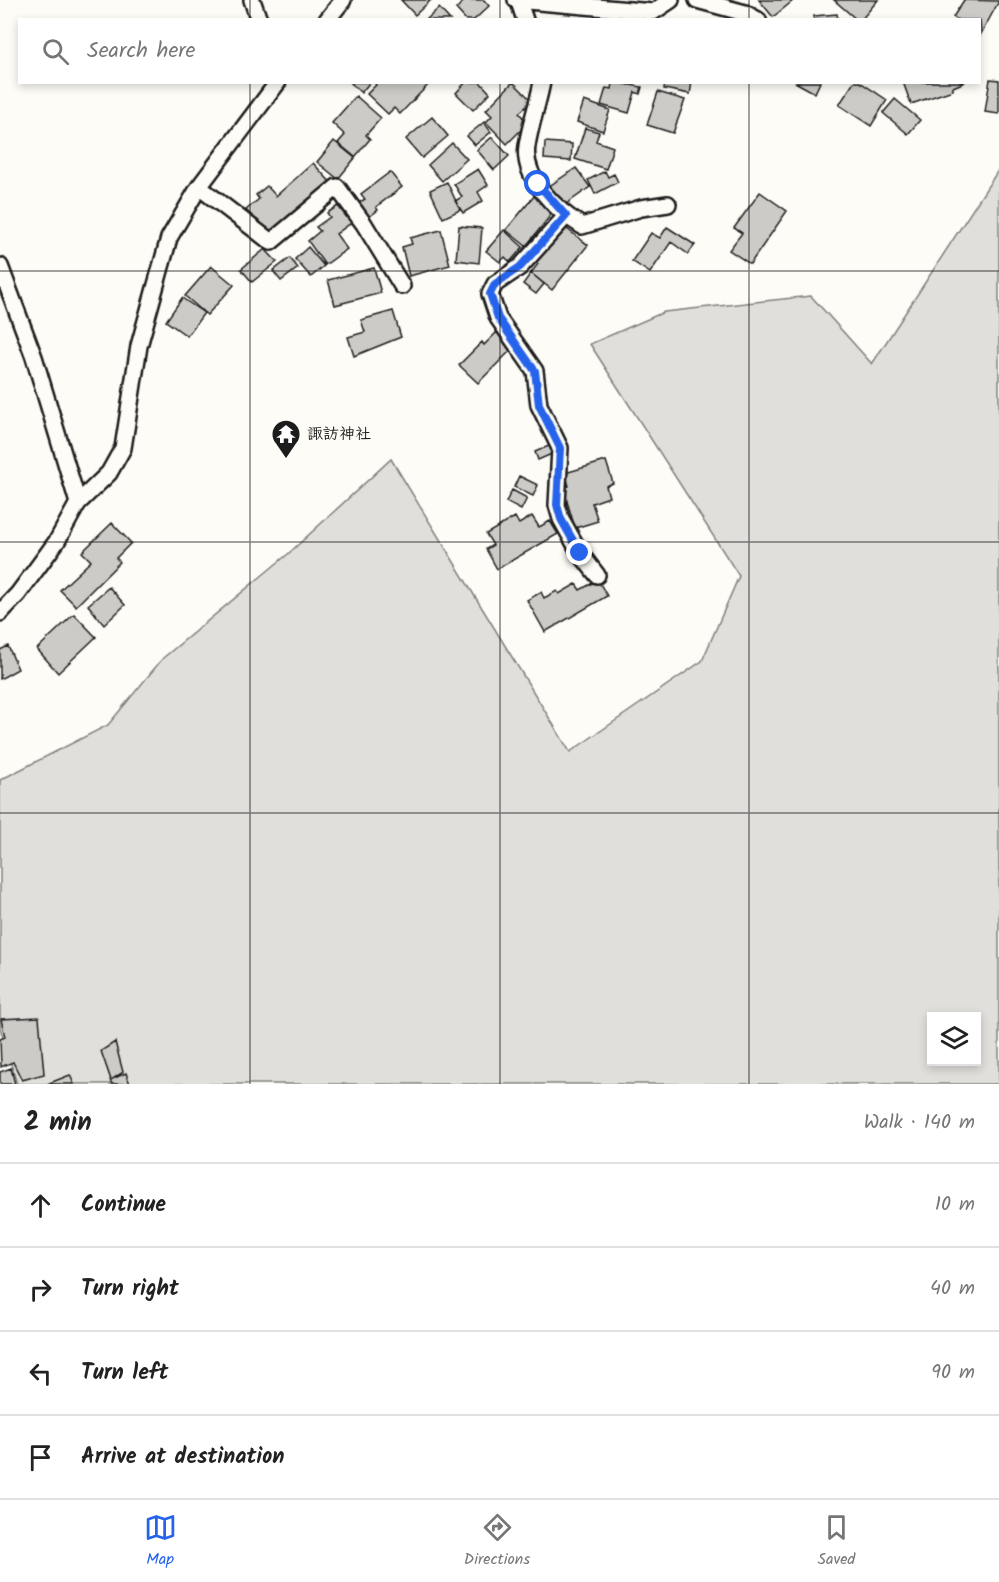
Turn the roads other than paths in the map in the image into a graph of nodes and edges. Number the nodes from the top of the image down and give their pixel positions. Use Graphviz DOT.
graph roads {
  1 [pos="252,0"];
  2 [pos="343,0"];
  3 [pos="671,0"];
  4 [pos="697,0"];
  5 [pos="517,1"];
  6 [pos="258,18"];
  7 [pos="329,18"];
  8 [pos="524,18"];
  9 [pos="754,18"];
  10 [pos="276,84"];
  11 [pos="542,84"];
  12 [pos="199,187"];
  13 [pos="669,204"];
  14 [pos="566,216"];
  15 [pos="0,266"];
  16 [pos="402,286"];
  17 [pos="78,503"];
  18 [pos="597,575"];
  19 [pos="0,613"];
  1 -- 6 [label="street"];
  2 -- 7 [label="street"];
  3 -- 5 [label="street"];
  4 -- 9 [label="street"];
  5 -- 8 [label="street"];
  10 -- 12 [label="street"];
  11 -- 14 [label="street"];
  12 -- 16 [label="street"];
  12 -- 17 [label="street"];
  13 -- 14 [label="street"];
  14 -- 18 [label="street"];
  15 -- 17 [label="street"];
  17 -- 19 [label="street"];
}
